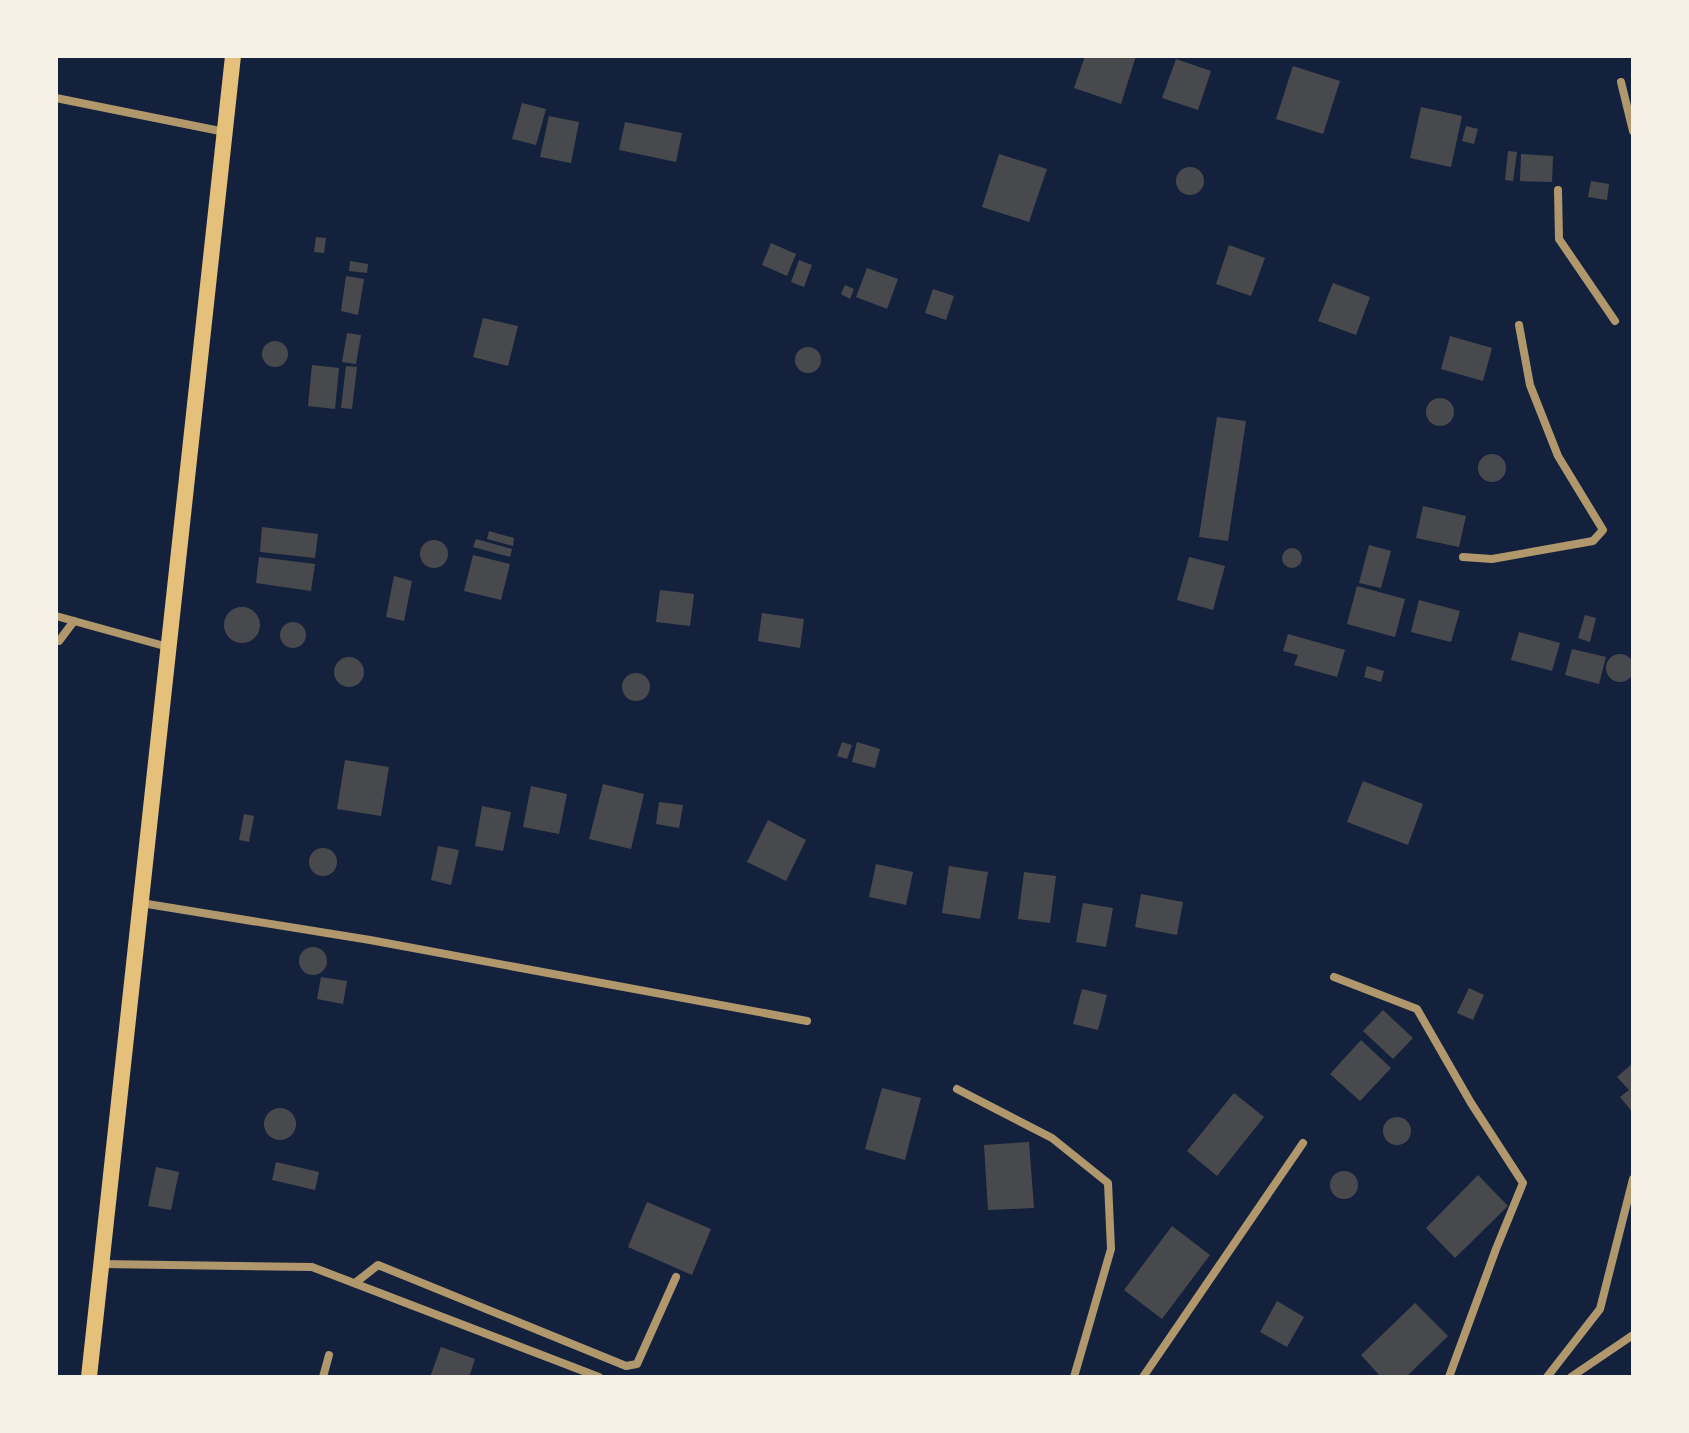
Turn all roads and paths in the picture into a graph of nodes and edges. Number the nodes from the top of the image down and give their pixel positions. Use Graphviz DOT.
graph roads {
  1 [pos="233,56"];
  2 [pos="1621,82"];
  3 [pos="56,98"];
  4 [pos="1633,131"];
  5 [pos="225,132"];
  6 [pos="1558,190"];
  7 [pos="1615,321"];
  8 [pos="1519,325"];
  9 [pos="1463,557"];
  10 [pos="56,616"];
  11 [pos="74,621"];
  12 [pos="56,641"];
  13 [pos="169,647"];
  14 [pos="141,903"];
  15 [pos="1334,977"];
  16 [pos="807,1021"];
  17 [pos="957,1089"];
  18 [pos="1303,1143"];
  19 [pos="1633,1179"];
  20 [pos="101,1264"];
  21 [pos="676,1277"];
  22 [pos="355,1283"];
  23 [pos="1633,1335"];
  24 [pos="329,1355"];
  25 [pos="89,1377"];
  26 [pos="323,1377"];
  27 [pos="599,1377"];
  28 [pos="1074,1377"];
  29 [pos="1143,1377"];
  30 [pos="1449,1377"];
  31 [pos="1547,1377"];
  32 [pos="1571,1377"];
  1 -- 5 [label="main road"];
  2 -- 4 [label="street"];
  3 -- 5 [label="street"];
  5 -- 13 [label="main road"];
  6 -- 7 [label="street"];
  8 -- 9 [label="street"];
  10 -- 11 [label="street"];
  11 -- 12 [label="street"];
  11 -- 13 [label="street"];
  13 -- 14 [label="main road"];
  14 -- 16 [label="street"];
  14 -- 20 [label="main road"];
  15 -- 30 [label="street"];
  17 -- 28 [label="street"];
  18 -- 29 [label="street"];
  19 -- 31 [label="street"];
  20 -- 22 [label="street"];
  20 -- 25 [label="main road"];
  21 -- 22 [label="street"];
  22 -- 27 [label="street"];
  23 -- 32 [label="street"];
  24 -- 26 [label="street"];
}
